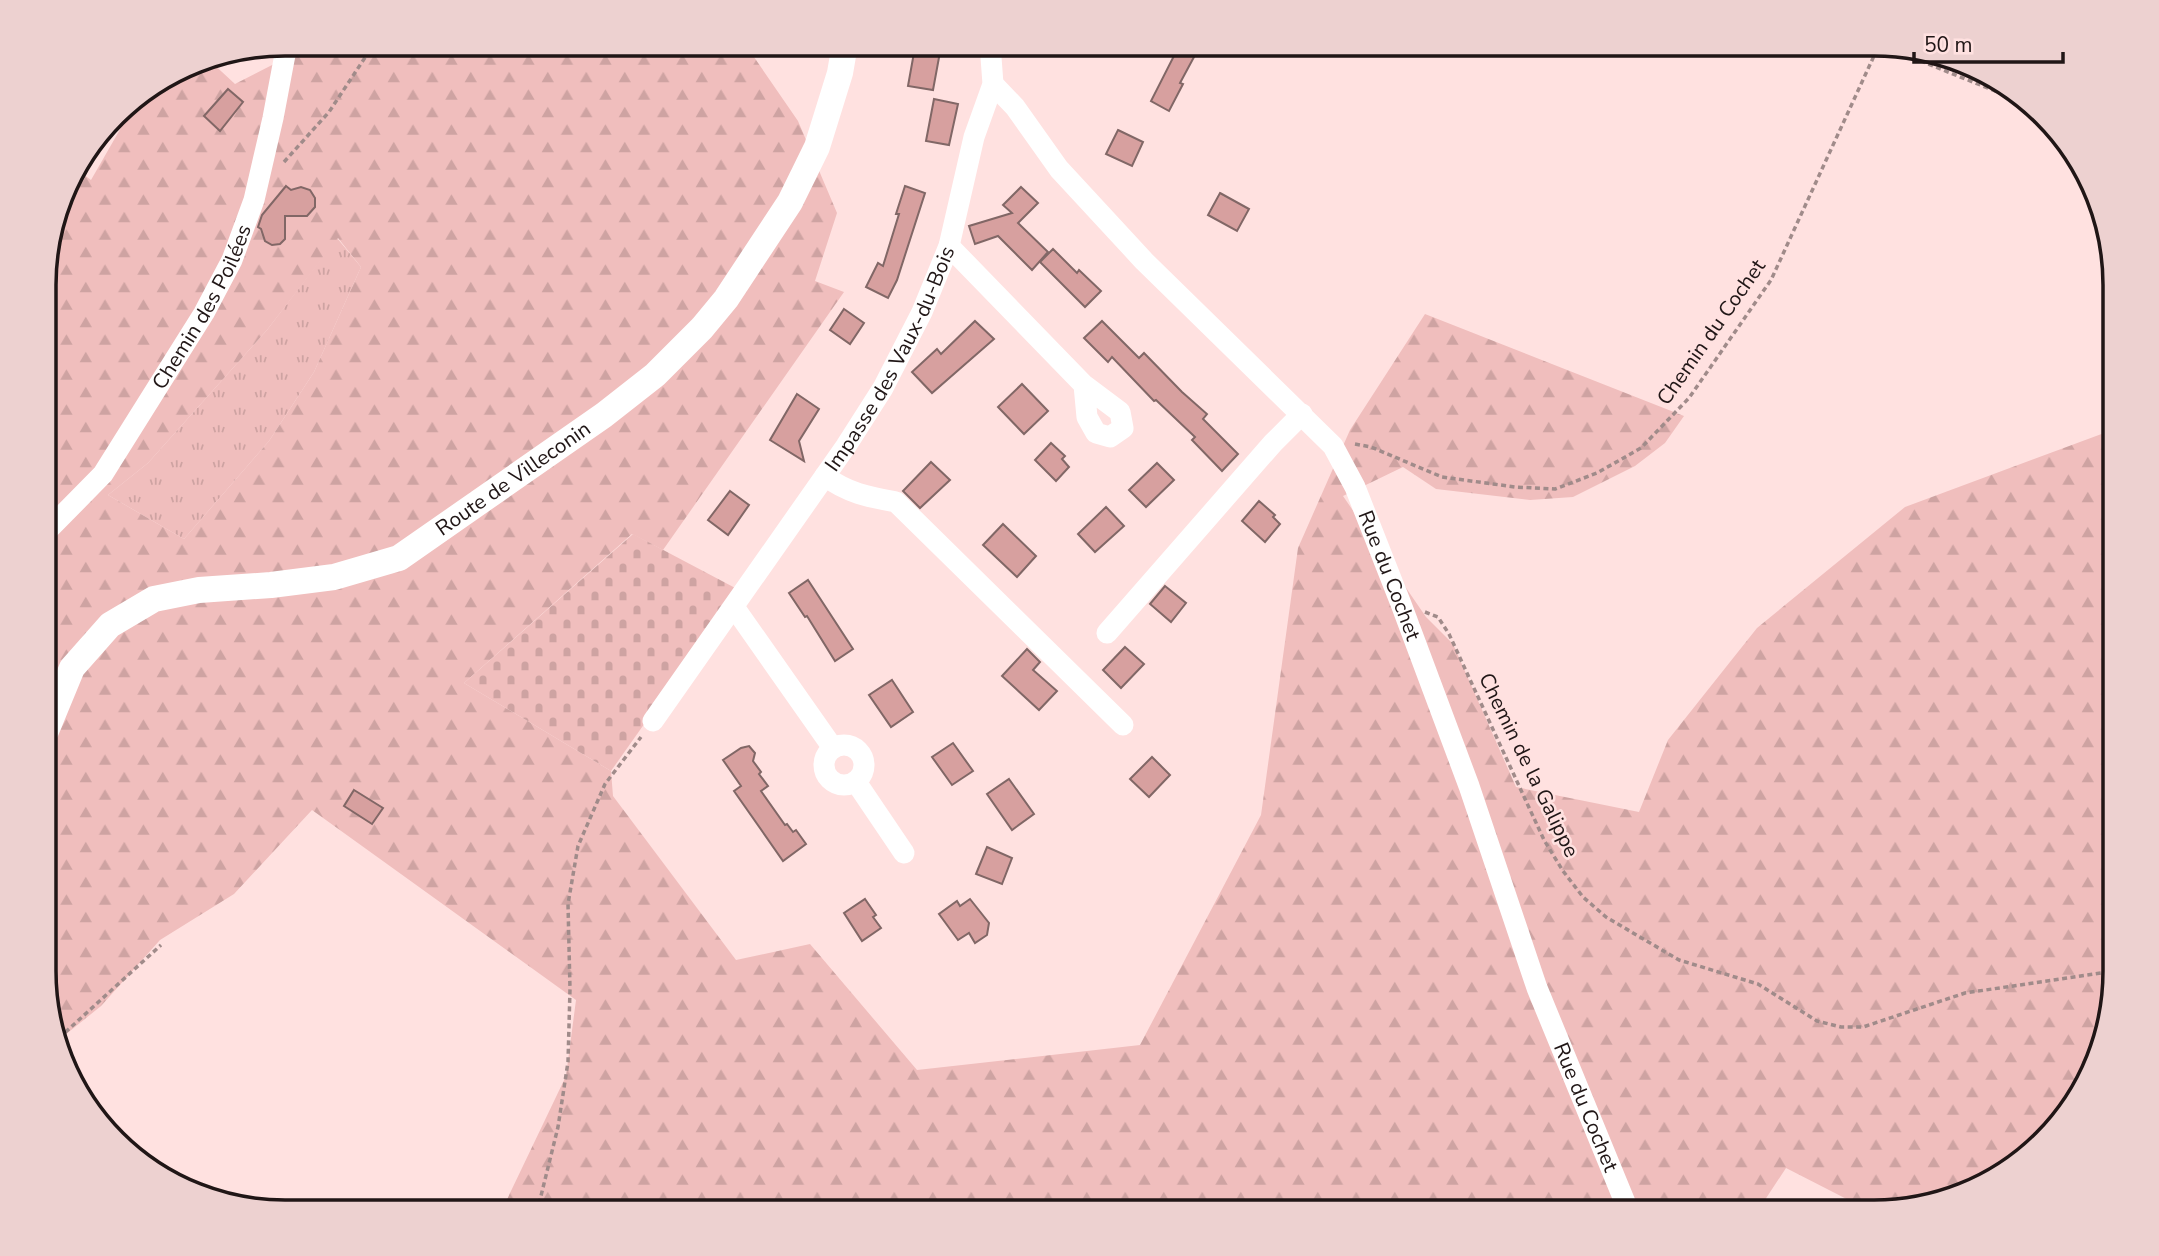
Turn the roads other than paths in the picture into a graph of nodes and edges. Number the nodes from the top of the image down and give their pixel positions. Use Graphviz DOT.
graph roads {
  1 [pos="285,56"];
  2 [pos="843,56"];
  3 [pos="991,56"];
  4 [pos="992,84"];
  5 [pos="949,246"];
  6 [pos="1084,385"];
  7 [pos="1302,414"];
  8 [pos="825,475"];
  9 [pos="56,522"];
  10 [pos="734,607"];
  11 [pos="1107,633"];
  12 [pos="56,707"];
  13 [pos="653,721"];
  14 [pos="1124,725"];
  15 [pos="833,748"];
  16 [pos="856,782"];
  17 [pos="904,853"];
  18 [pos="1624,1200"];
  1 -- 9 [label="street, Chemin des Poilées"];
  2 -- 12 [label="main road, Route de Villeconin"];
  3 -- 4 [label="street"];
  4 -- 5 [label="street, Impasse des Vaux-du-Bois"];
  4 -- 7 [label="street, Rue du Cochet"];
  5 -- 6 [label="street"];
  5 -- 8 [label="street, Impasse des Vaux-du-Bois"];
  7 -- 11 [label="street"];
  7 -- 18 [label="street, Rue du Cochet"];
  8 -- 10 [label="street, Impasse des Vaux-du-Bois"];
  8 -- 14 [label="street"];
  10 -- 13 [label="street, Impasse des Vaux-du-Bois"];
  10 -- 15 [label="street"];
  15 -- 16 [label="street"];
  15 -- 16 [label="street"];
  16 -- 17 [label="street"];
}
